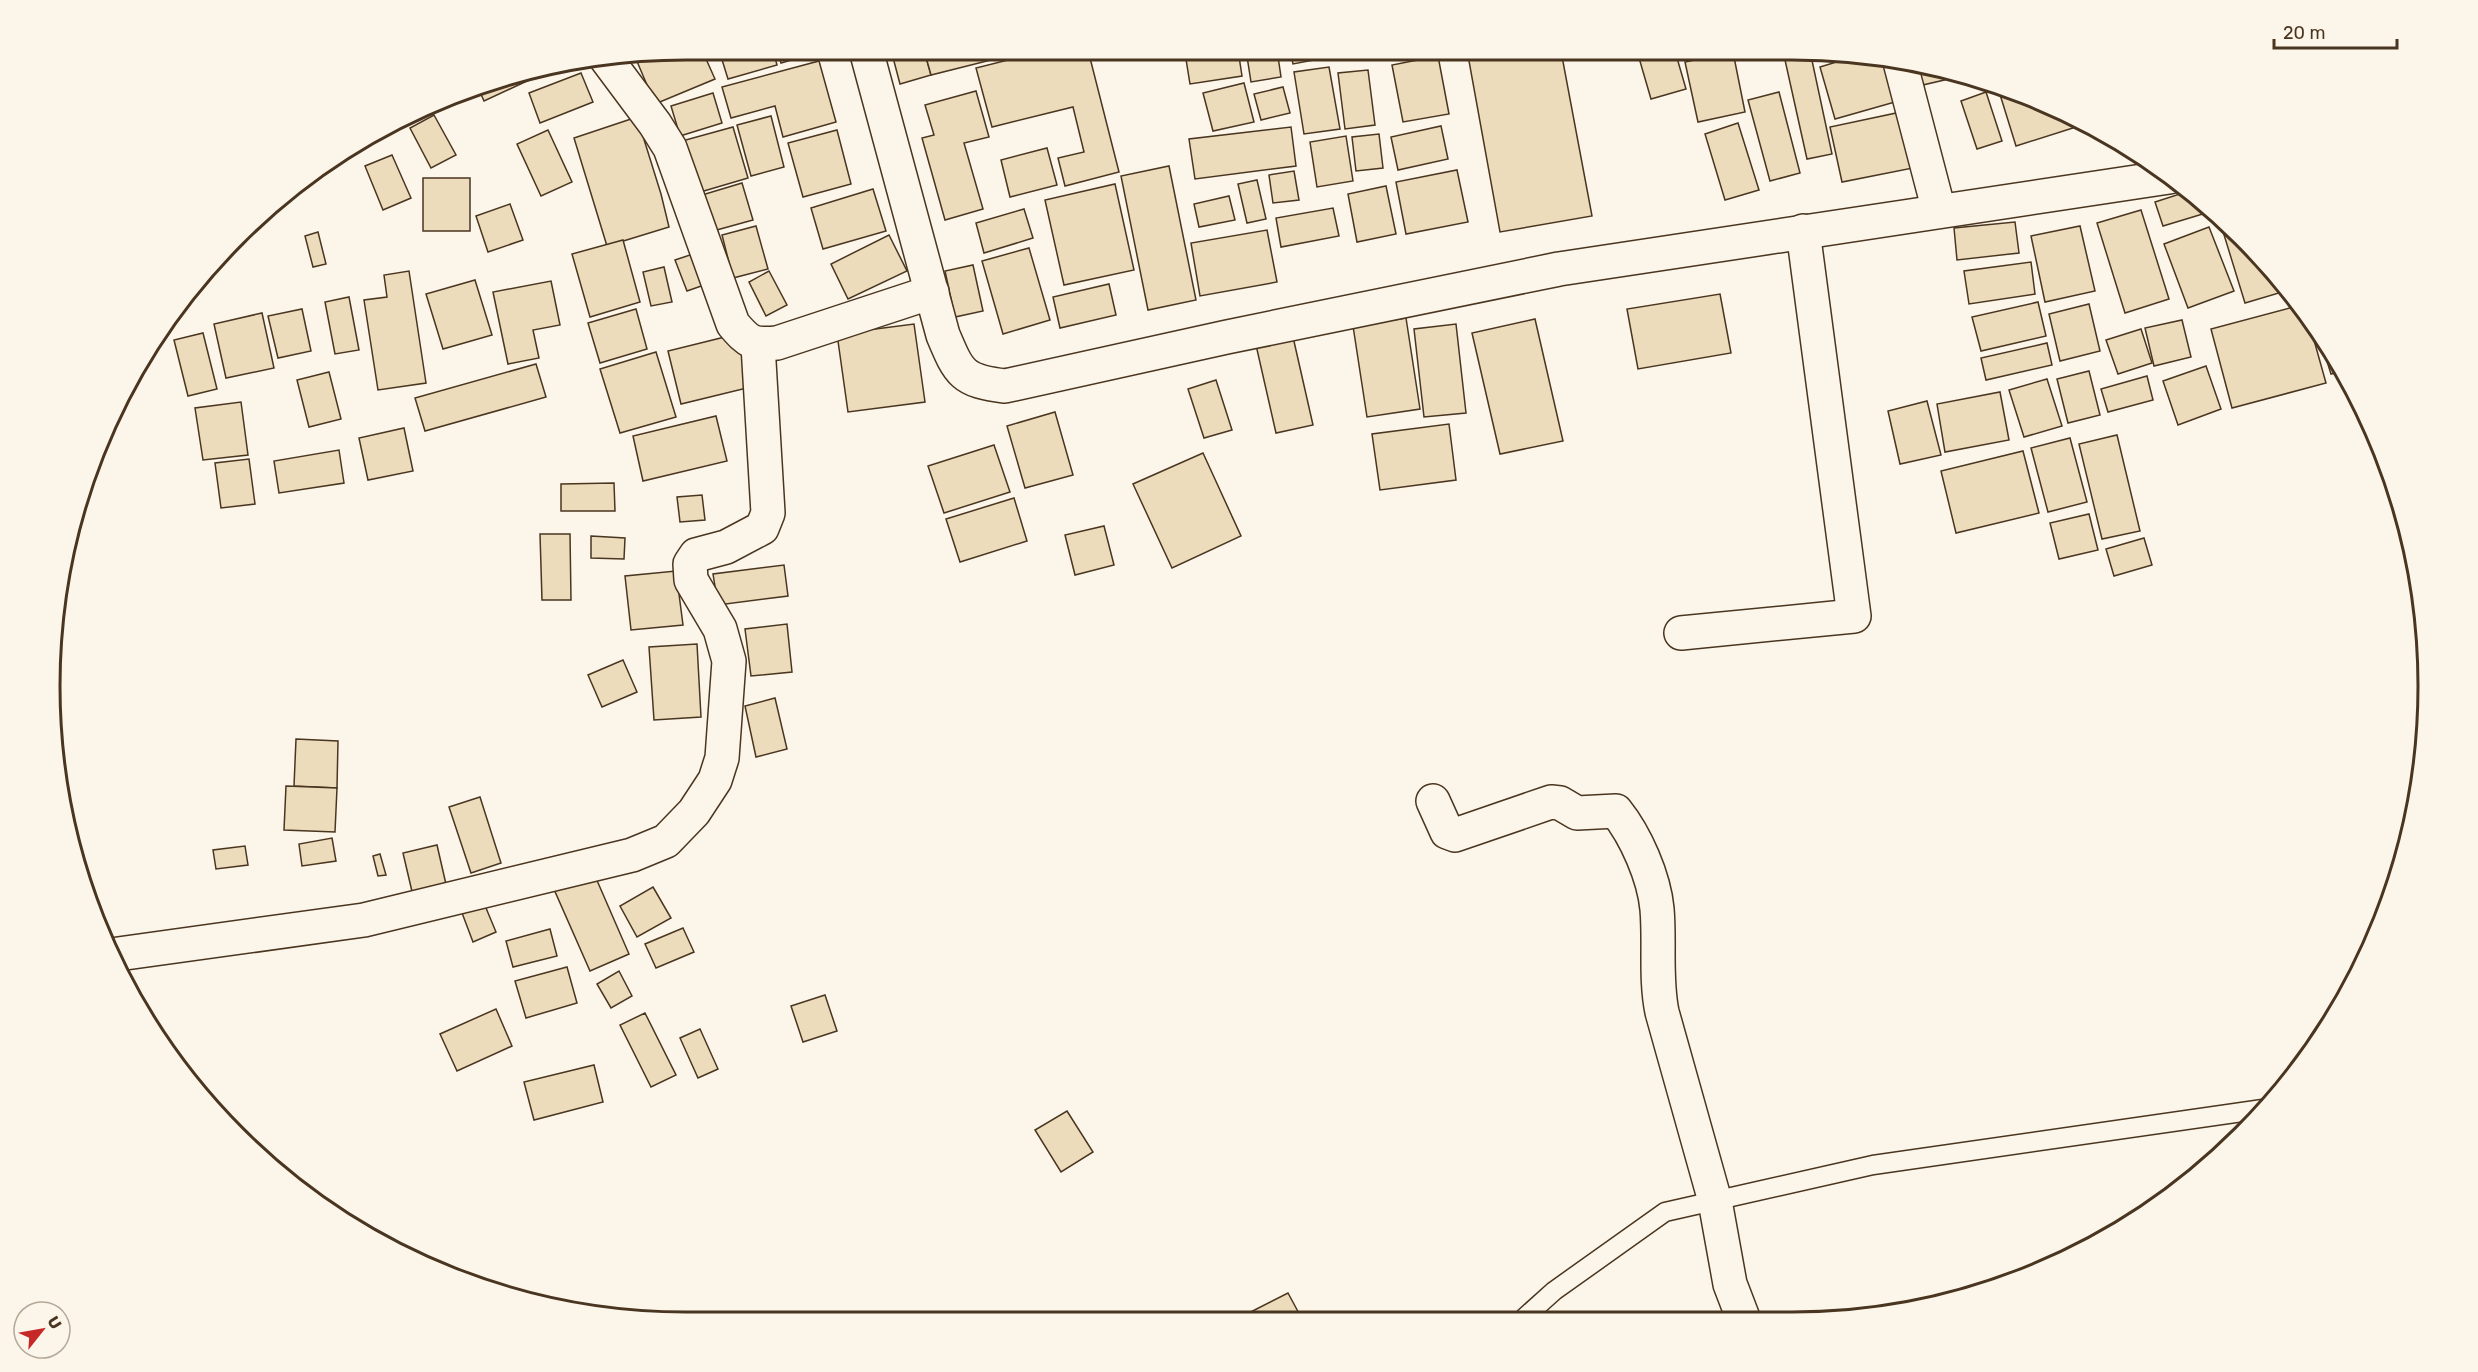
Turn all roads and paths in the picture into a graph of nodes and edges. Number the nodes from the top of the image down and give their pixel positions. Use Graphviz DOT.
graph roads {
  1 [pos="869,60"];
  2 [pos="610,64"];
  3 [pos="1902,70"];
  4 [pos="2158,179"];
  5 [pos="1939,211"];
  6 [pos="1803,231"];
  7 [pos="932,292"];
  8 [pos="758,345"];
  9 [pos="1682,633"];
  10 [pos="1433,801"];
  11 [pos="121,954"];
  12 [pos="2253,1109"];
  13 [pos="1715,1200"];
  14 [pos="1531,1312"];
  15 [pos="1741,1312"];
  1 -- 7 [label="street"];
  2 -- 8 [label="street"];
  3 -- 5 [label="street"];
  4 -- 5 [label="street"];
  5 -- 6 [label="street"];
  6 -- 7 [label="street"];
  6 -- 9 [label="street"];
  7 -- 8 [label="street"];
  8 -- 11 [label="street"];
  10 -- 13 [label="street"];
  12 -- 13 [label="lane"];
  13 -- 14 [label="lane"];
  13 -- 15 [label="street"];
}
